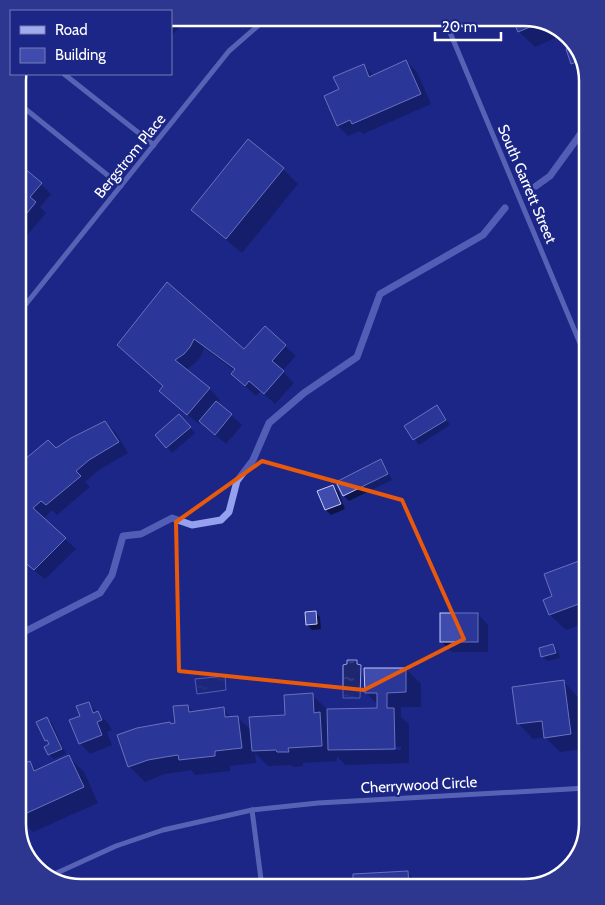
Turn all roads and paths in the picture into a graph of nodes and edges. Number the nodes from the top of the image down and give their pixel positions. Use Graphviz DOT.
graph roads {
  1 [pos="258,26"];
  2 [pos="447,26"];
  3 [pos="65,75"];
  4 [pos="26,109"];
  5 [pos="154,145"];
  6 [pos="121,186"];
  7 [pos="26,304"];
  8 [pos="579,339"];
  9 [pos="579,788"];
  10 [pos="252,810"];
  11 [pos="57,873"];
  12 [pos="261,879"];
  1 -- 5 [label="street, Bergstrom Place"];
  2 -- 8 [label="street, South Garrett Street"];
  3 -- 5 [label="street"];
  4 -- 6 [label="street"];
  5 -- 6 [label="street, Bergstrom Place"];
  6 -- 7 [label="street, Bergstrom Place"];
  9 -- 10 [label="street, Cherrywood Circle"];
  10 -- 11 [label="street, Cherrywood Circle"];
  10 -- 12 [label="street"];
}
